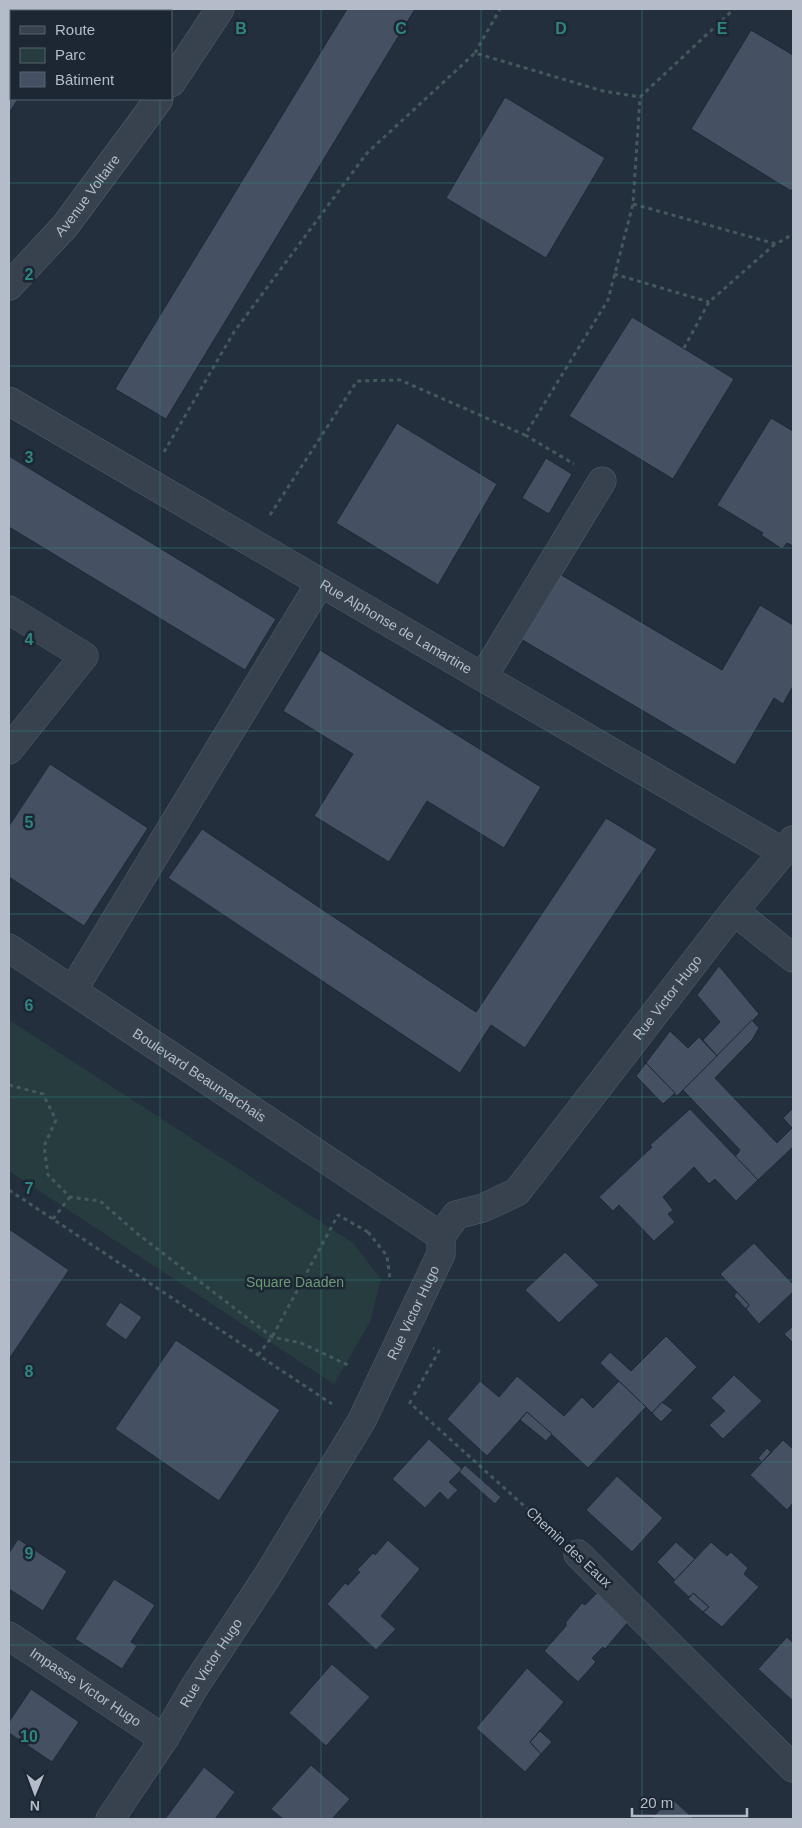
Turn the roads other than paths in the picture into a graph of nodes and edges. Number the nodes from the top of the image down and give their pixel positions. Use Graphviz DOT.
graph roads {
  1 [pos="220,9"];
  2 [pos="172,81"];
  3 [pos="158,100"];
  4 [pos="9,286"];
  5 [pos="9,401"];
  6 [pos="602,481"];
  7 [pos="320,583"];
  8 [pos="9,610"];
  9 [pos="483,677"];
  10 [pos="9,750"];
  11 [pos="788,846"];
  12 [pos="734,911"];
  13 [pos="9,948"];
  14 [pos="793,958"];
  15 [pos="73,990"];
  16 [pos="448,1226"];
  17 [pos="578,1554"];
  18 [pos="9,1636"];
  19 [pos="164,1739"];
  20 [pos="793,1768"];
  21 [pos="110,1819"];
  1 -- 2 [label="street"];
  3 -- 4 [label="street, Avenue Voltaire"];
  5 -- 7 [label="street, Rue Alphonse de Lamartine"];
  6 -- 9 [label="street"];
  7 -- 9 [label="street, Rue Alphonse de Lamartine"];
  7 -- 15 [label="street"];
  8 -- 10 [label="street"];
  9 -- 11 [label="street, Rue Alphonse de Lamartine"];
  11 -- 12 [label="street, Rue Victor Hugo"];
  12 -- 14 [label="street"];
  12 -- 16 [label="street, Rue Victor Hugo"];
  13 -- 15 [label="street, Boulevard Beaumarchais"];
  15 -- 16 [label="street, Boulevard Beaumarchais"];
  16 -- 19 [label="street, Rue Victor Hugo"];
  17 -- 20 [label="street, Chemin des Eaux"];
  18 -- 19 [label="street, Impasse Victor Hugo"];
  19 -- 21 [label="street, Rue Victor Hugo"];
}
